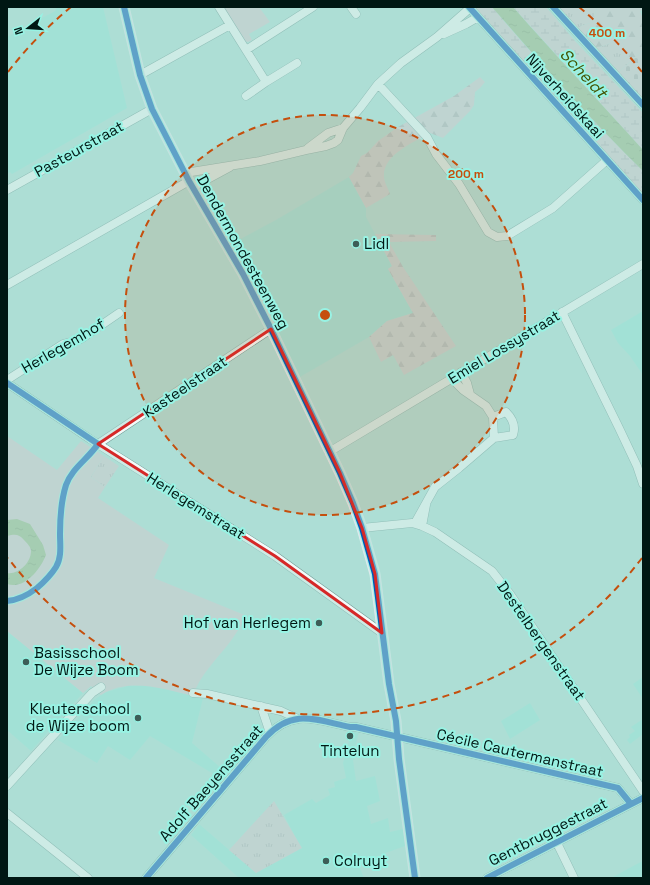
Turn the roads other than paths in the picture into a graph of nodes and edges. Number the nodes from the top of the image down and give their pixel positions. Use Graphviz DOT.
graph roads {
  1 [pos="124,7"];
  2 [pos="219,7"];
  3 [pos="314,7"];
  4 [pos="351,7"];
  5 [pos="469,7"];
  6 [pos="553,7"];
  7 [pos="356,14"];
  8 [pos="478,17"];
  9 [pos="230,25"];
  10 [pos="437,37"];
  11 [pos="246,50"];
  12 [pos="297,63"];
  13 [pos="140,75"];
  14 [pos="266,82"];
  15 [pos="378,84"];
  16 [pos="246,96"];
  17 [pos="643,105"];
  18 [pos="152,109"];
  19 [pos="343,128"];
  20 [pos="306,150"];
  21 [pos="606,161"];
  22 [pos="236,164"];
  23 [pos="189,180"];
  24 [pos="7,190"];
  25 [pos="643,200"];
  26 [pos="643,264"];
  27 [pos="7,285"];
  28 [pos="562,312"];
  29 [pos="119,313"];
  30 [pos="271,329"];
  31 [pos="461,372"];
  32 [pos="452,379"];
  33 [pos="7,380"];
  34 [pos="7,383"];
  35 [pos="470,394"];
  36 [pos="493,417"];
  37 [pos="494,438"];
  38 [pos="98,444"];
  39 [pos="329,452"];
  40 [pos="643,484"];
  41 [pos="419,525"];
  42 [pos="362,528"];
  43 [pos="382,633"];
  44 [pos="101,687"];
  45 [pos="193,694"];
  46 [pos="261,706"];
  47 [pos="296,718"];
  48 [pos="270,733"];
  49 [pos="397,737"];
  50 [pos="7,786"];
  51 [pos="643,791"];
  52 [pos="643,798"];
  53 [pos="631,804"];
  54 [pos="7,812"];
  55 [pos="557,843"];
  56 [pos="88,878"];
  57 [pos="146,878"];
  58 [pos="415,878"];
  59 [pos="487,878"];
  60 [pos="574,878"];
  1 -- 13 [label="main road, Dendermondesteenweg"];
  2 -- 9 [label="street"];
  3 -- 11 [label="street"];
  4 -- 7 [label="street"];
  5 -- 8 [label="street, Nijverheidskaai"];
  5 -- 10 [label="street"];
  6 -- 17 [label="street"];
  8 -- 10 [label="street"];
  8 -- 21 [label="street, Nijverheidskaai"];
  9 -- 11 [label="street"];
  9 -- 13 [label="street"];
  10 -- 15 [label="street"];
  11 -- 14 [label="street"];
  12 -- 14 [label="street"];
  13 -- 18 [label="main road, Dendermondesteenweg"];
  14 -- 16 [label="street"];
  15 -- 19 [label="street"];
  15 -- 21 [label="street"];
  18 -- 23 [label="main road, Dendermondesteenweg"];
  18 -- 24 [label="street, Pasteurstraat"];
  19 -- 20 [label="street"];
  19 -- 20 [label="street"];
  20 -- 22 [label="street"];
  21 -- 25 [label="street, Nijverheidskaai"];
  22 -- 23 [label="street"];
  22 -- 23 [label="street"];
  23 -- 27 [label="street"];
  23 -- 30 [label="main road, Dendermondesteenweg"];
  26 -- 28 [label="street, Emiel Lossystraat"];
  28 -- 31 [label="street, Emiel Lossystraat"];
  28 -- 40 [label="street"];
  29 -- 33 [label="street, Herlegemhof"];
  30 -- 38 [label="street, Kasteelstraat"];
  30 -- 39 [label="main road, Dendermondesteenweg"];
  31 -- 32 [label="street, Emiel Lossystraat"];
  31 -- 35 [label="street"];
  32 -- 35 [label="street"];
  32 -- 39 [label="street, Emiel Lossystraat"];
  34 -- 38 [label="street, Herlegemstraat"];
  35 -- 36 [label="street"];
  36 -- 37 [label="street"];
  36 -- 37 [label="street"];
  37 -- 41 [label="street"];
  38 -- 43 [label="street, Herlegemstraat"];
  39 -- 42 [label="main road, Dendermondesteenweg"];
  41 -- 42 [label="street"];
  41 -- 51 [label="street, Destelbergenstraat"];
  42 -- 43 [label="main road, Dendermondesteenweg"];
  43 -- 49 [label="main road, Dendermondesteenweg"];
  44 -- 50 [label="street"];
  45 -- 46 [label="street"];
  46 -- 47 [label="street"];
  46 -- 48 [label="street"];
  47 -- 48 [label="street, Adolf Baeyensstraat"];
  47 -- 49 [label="street, Adolf Baeyensstraat"];
  48 -- 57 [label="street, Adolf Baeyensstraat"];
  49 -- 53 [label="street, Cécile Cautermanstraat"];
  49 -- 58 [label="main road, Dendermondesteenweg"];
  52 -- 53 [label="street, Gentbruggestraat"];
  53 -- 55 [label="street, Gentbruggestraat"];
  54 -- 56 [label="street"];
  55 -- 59 [label="street, Gentbruggestraat"];
  55 -- 60 [label="street"];
}
